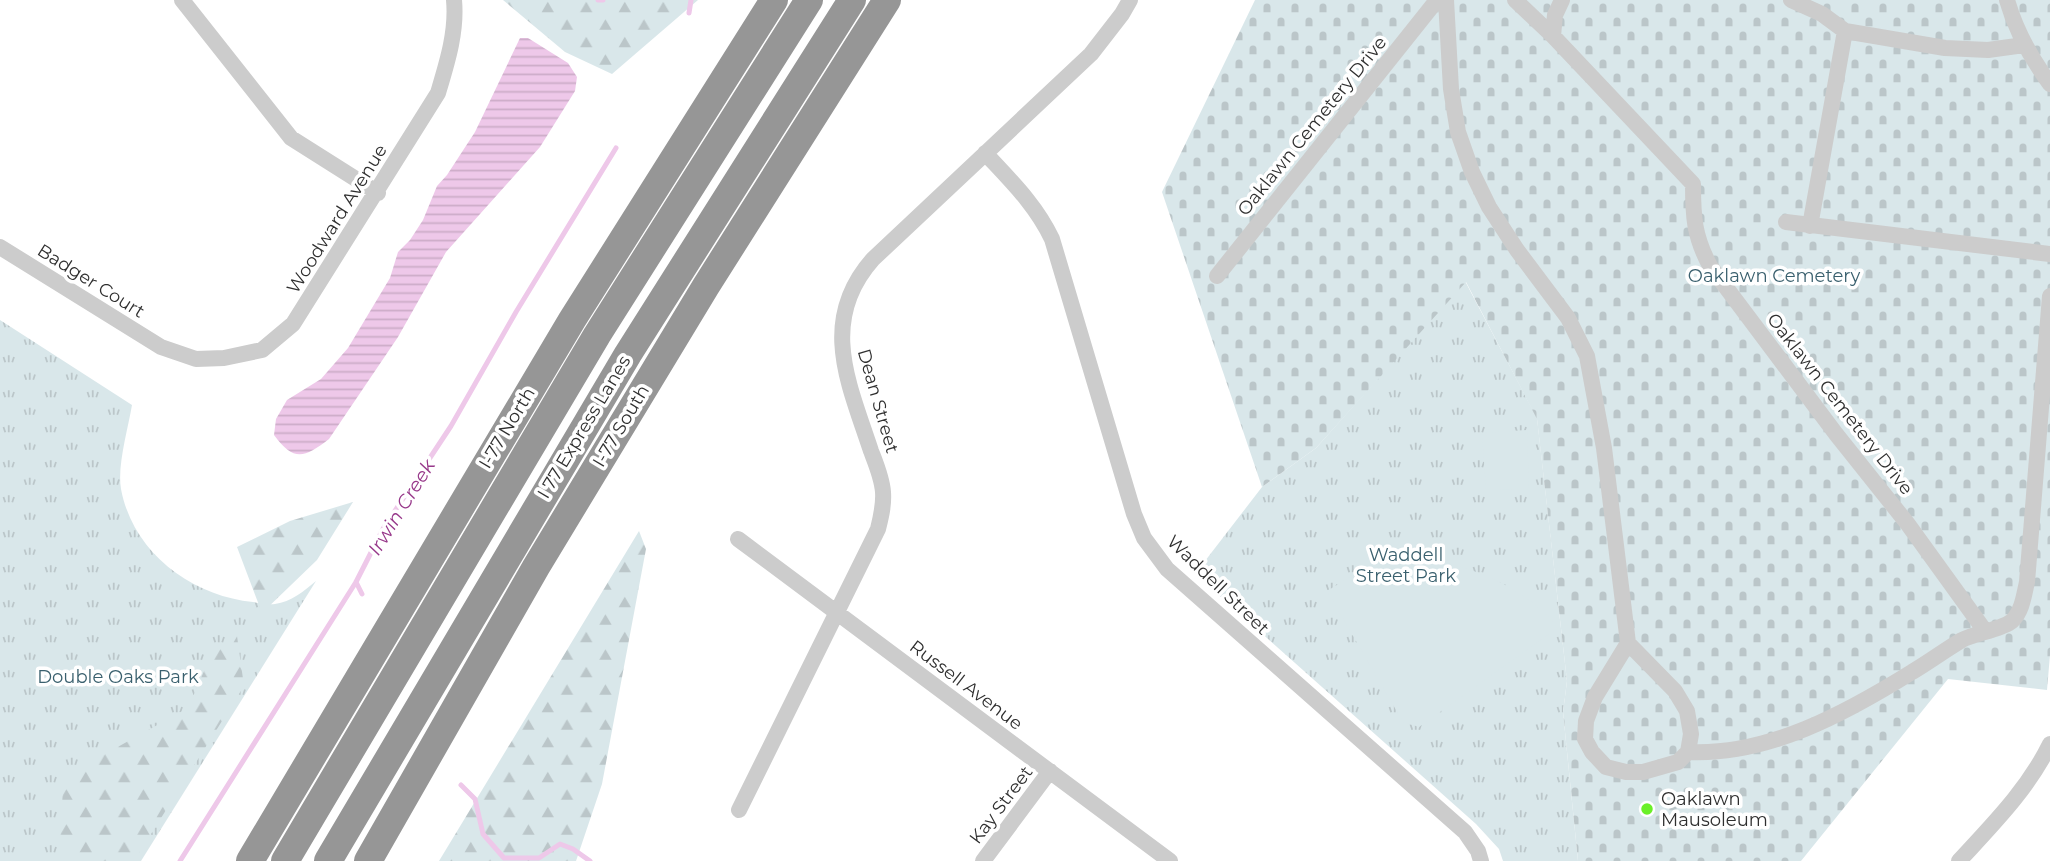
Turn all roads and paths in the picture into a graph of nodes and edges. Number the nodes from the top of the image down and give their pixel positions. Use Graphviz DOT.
graph roads {
  1 [pos="182,0"];
  2 [pos="454,0"];
  3 [pos="774,0"];
  4 [pos="809,0"];
  5 [pos="852,0"];
  6 [pos="887,0"];
  7 [pos="1130,0"];
  8 [pos="1437,0"];
  9 [pos="1446,0"];
  10 [pos="1515,0"];
  11 [pos="1562,0"];
  12 [pos="1791,0"];
  13 [pos="2007,0"];
  14 [pos="1845,31"];
  15 [pos="1553,36"];
  16 [pos="2024,45"];
  17 [pos="2050,84"];
  18 [pos="985,153"];
  19 [pos="378,192"];
  20 [pos="1786,222"];
  21 [pos="1810,226"];
  22 [pos="0,247"];
  23 [pos="2050,254"];
  24 [pos="1217,275"];
  25 [pos="2050,296"];
  26 [pos="161,347"];
  27 [pos="738,539"];
  28 [pos="836,612"];
  29 [pos="1984,631"];
  30 [pos="1628,643"];
  31 [pos="2050,744"];
  32 [pos="1688,752"];
  33 [pos="2046,765"];
  34 [pos="1050,771"];
  35 [pos="739,810"];
  36 [pos="250,861"];
  37 [pos="285,861"];
  38 [pos="328,861"];
  39 [pos="368,861"];
  40 [pos="983,861"];
  41 [pos="1170,861"];
  42 [pos="1481,861"];
  43 [pos="1959,861"];
  1 -- 19 [label="street"];
  2 -- 19 [label="street, Woodward Avenue"];
  3 -- 36 [label="highway, I-77 North"];
  4 -- 37 [label="highway, I 77 Express Lanes"];
  5 -- 38 [label="highway, I 77 Express Lanes"];
  6 -- 39 [label="highway, I-77 South"];
  7 -- 18 [label="street, Dean Street"];
  8 -- 24 [label="street, Oaklawn Cemetery Drive"];
  9 -- 30 [label="street"];
  10 -- 15 [label="street, Oaklawn Cemetery Drive"];
  11 -- 15 [label="street"];
  12 -- 14 [label="street"];
  13 -- 16 [label="street"];
  14 -- 16 [label="street"];
  14 -- 21 [label="street"];
  15 -- 29 [label="street, Oaklawn Cemetery Drive"];
  16 -- 17 [label="street"];
  18 -- 28 [label="street, Dean Street"];
  18 -- 42 [label="street, Waddell Street"];
  19 -- 26 [label="street, Woodward Avenue"];
  20 -- 21 [label="street"];
  21 -- 23 [label="street"];
  22 -- 26 [label="street, Badger Court"];
  25 -- 29 [label="street"];
  27 -- 28 [label="street, Russell Avenue"];
  28 -- 34 [label="street, Russell Avenue"];
  28 -- 35 [label="street, Dean Street"];
  29 -- 32 [label="street"];
  30 -- 32 [label="street"];
  30 -- 32 [label="street"];
  31 -- 33 [label="street"];
  33 -- 43 [label="street"];
  34 -- 40 [label="street, Kay Street"];
  34 -- 41 [label="street, Russell Avenue"];
}
